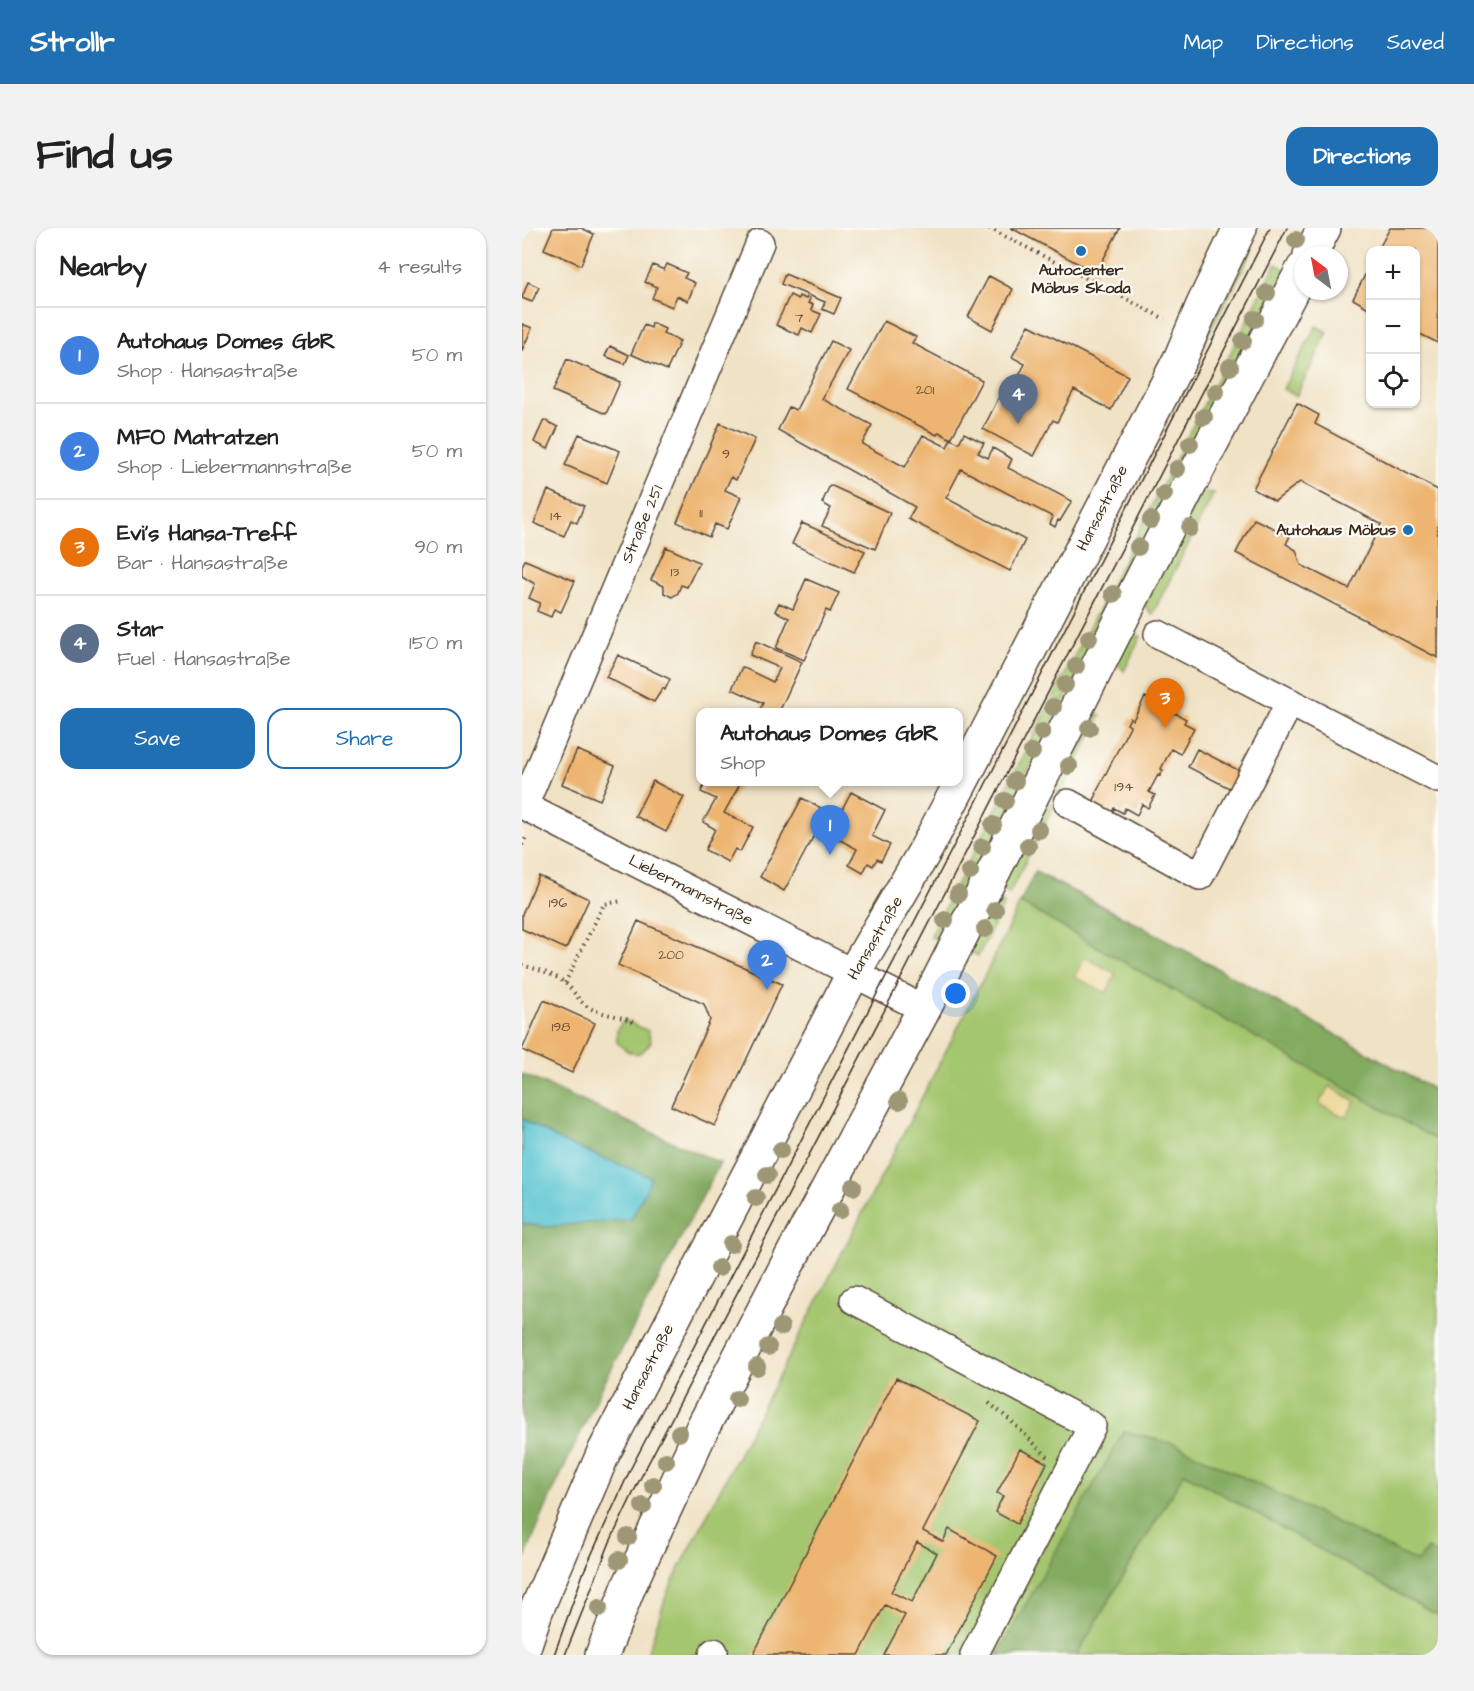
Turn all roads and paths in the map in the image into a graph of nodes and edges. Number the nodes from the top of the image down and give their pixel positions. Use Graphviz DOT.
graph roads {
  1 [pos="989,228"];
  2 [pos="1240,228"];
  3 [pos="1324,228"];
  4 [pos="760,243"];
  5 [pos="1315,246"];
  6 [pos="1294,286"];
  7 [pos="1165,319"];
  8 [pos="1158,634"];
  9 [pos="1290,702"];
  10 [pos="1438,778"];
  11 [pos="963,780"];
  12 [pos="960,786"];
  13 [pos="1068,803"];
  14 [pos="523,806"];
  15 [pos="622,901"];
  16 [pos="522,965"];
  17 [pos="853,974"];
  18 [pos="565,983"];
  19 [pos="924,1009"];
  20 [pos="633,1022"];
  21 [pos="854,1300"];
  22 [pos="522,1653"];
  23 [pos="602,1655"];
  24 [pos="974,1655"];
  1 -- 7 [label="path"];
  2 -- 11 [label="main road, Hansastraße"];
  3 -- 5 [label="main road"];
  4 -- 14 [label="street, Straße 251"];
  6 -- 19 [label="main road"];
  8 -- 9 [label="street"];
  9 -- 10 [label="street"];
  9 -- 13 [label="street"];
  12 -- 17 [label="main road, Hansastraße"];
  14 -- 17 [label="street, Liebermannstraße"];
  15 -- 18 [label="path"];
  16 -- 18 [label="path"];
  17 -- 19 [label="street, Liebermannstraße"];
  17 -- 22 [label="main road, Hansastraße"];
  18 -- 20 [label="path"];
  19 -- 23 [label="main road"];
  21 -- 24 [label="street"];
}
